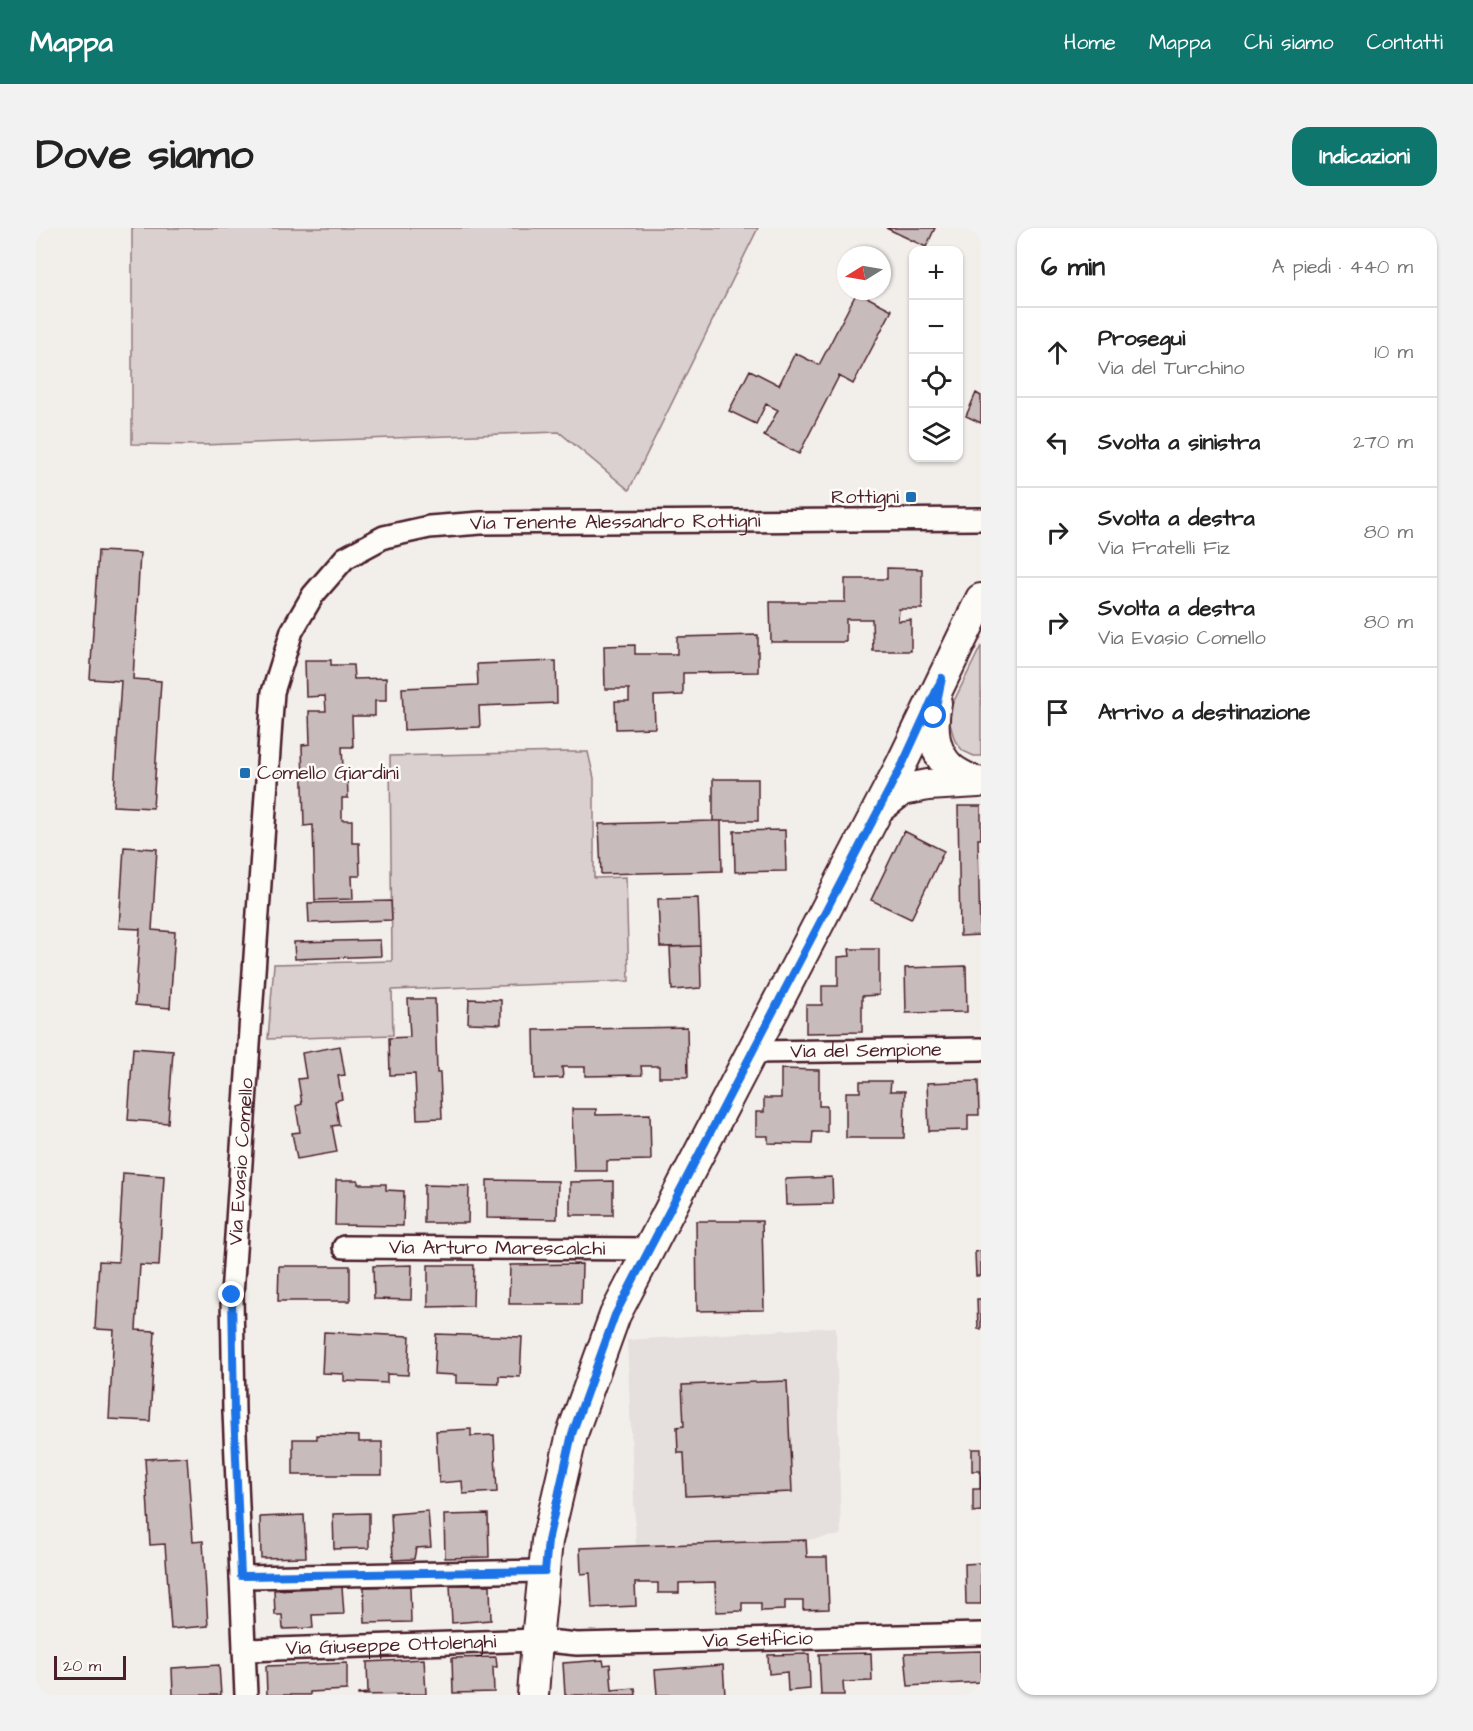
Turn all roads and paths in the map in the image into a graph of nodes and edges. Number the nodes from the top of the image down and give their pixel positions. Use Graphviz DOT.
graph roads {
  1 [pos="981,519"];
  2 [pos="981,599"];
  3 [pos="292,631"];
  4 [pos="942,678"];
  5 [pos="978,782"];
  6 [pos="879,808"];
  7 [pos="981,1049"];
  8 [pos="752,1052"];
  9 [pos="344,1247"];
  10 [pos="650,1249"];
  11 [pos="545,1571"];
  12 [pos="241,1576"];
  13 [pos="981,1634"];
  14 [pos="537,1640"];
  15 [pos="244,1650"];
  16 [pos="246,1695"];
  17 [pos="533,1695"];
  1 -- 3 [label="street, Via Tenente Alessandro Rottigni"];
  2 -- 4 [label="main road"];
  3 -- 12 [label="street, Via Evasio Comello"];
  4 -- 5 [label="main road"];
  4 -- 6 [label="main road"];
  5 -- 6 [label="main road"];
  6 -- 8 [label="main road"];
  7 -- 8 [label="street, Via del Sempione"];
  8 -- 10 [label="main road"];
  9 -- 10 [label="street, Via Arturo Marescalchi"];
  10 -- 11 [label="main road"];
  11 -- 12 [label="street"];
  11 -- 14 [label="main road"];
  12 -- 15 [label="street, Via Evasio Comello"];
  13 -- 14 [label="street, Via Setificio"];
  14 -- 15 [label="street, Via Giuseppe Ottolenghi"];
  14 -- 17 [label="main road"];
  15 -- 16 [label="street, Via Evasio Comello"];
}
